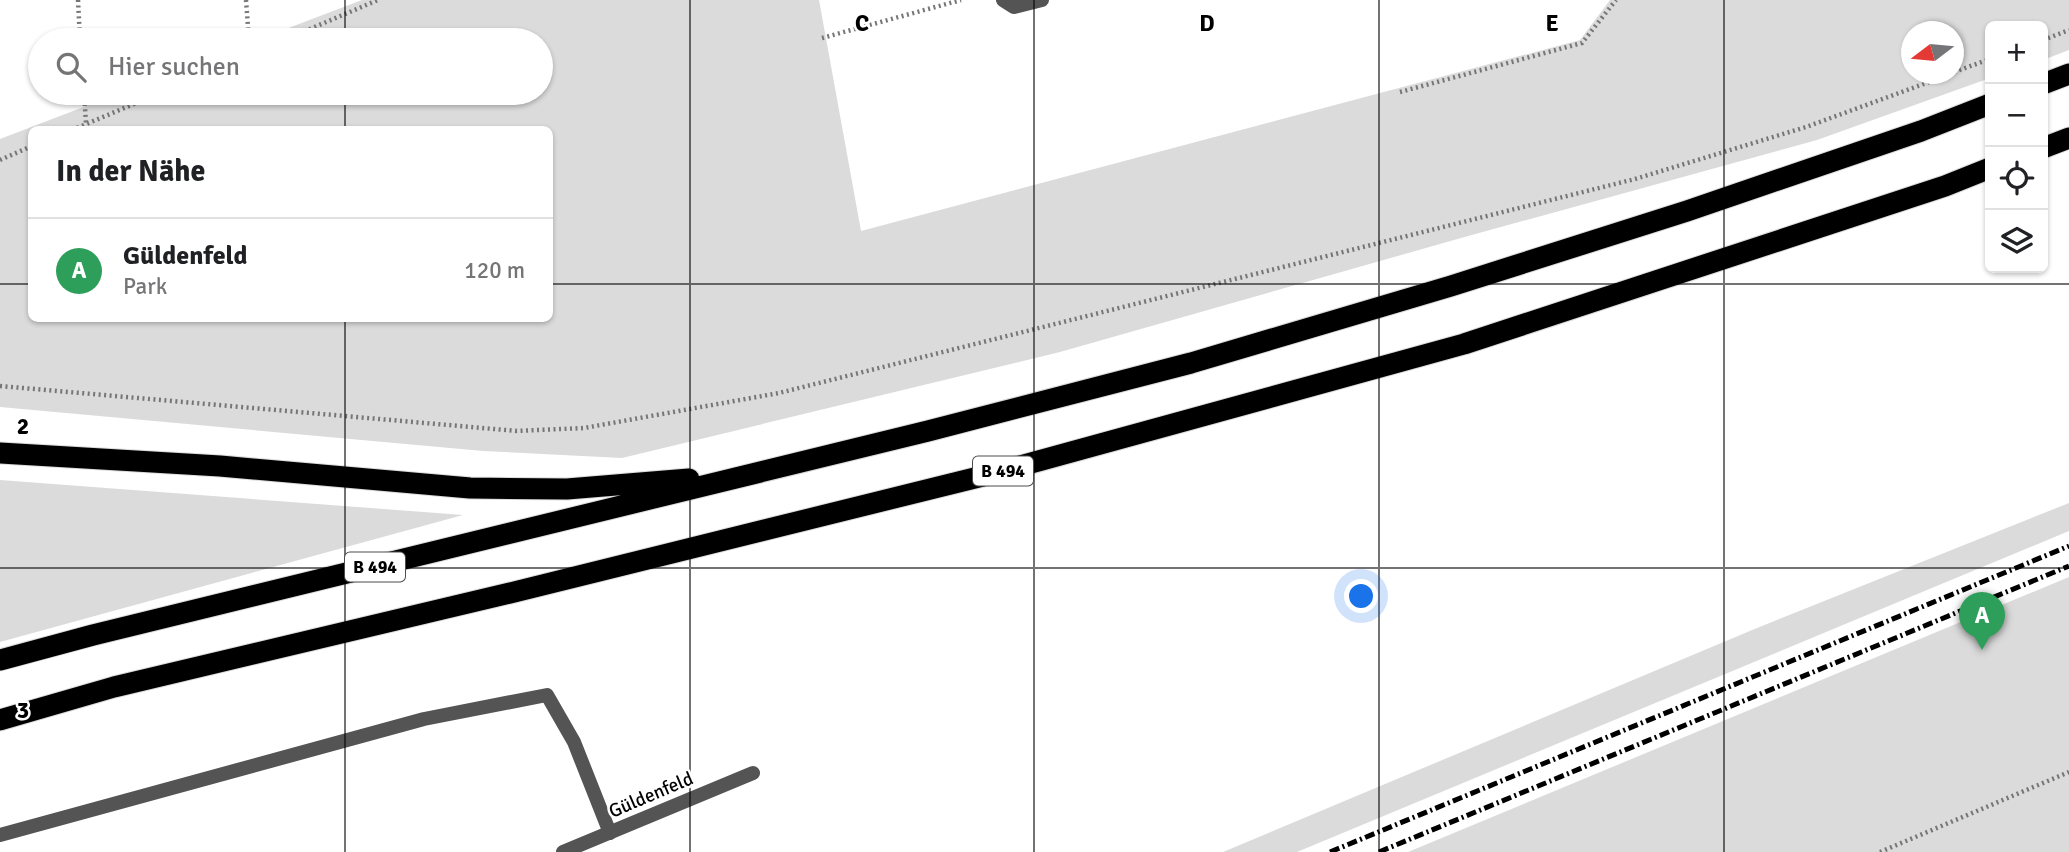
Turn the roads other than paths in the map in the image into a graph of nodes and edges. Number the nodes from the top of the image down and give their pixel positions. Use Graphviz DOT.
graph roads {
  1 [pos="1003,0"];
  2 [pos="1042,0"];
  3 [pos="2069,74"];
  4 [pos="2048,82"];
  5 [pos="1985,106"];
  6 [pos="2069,138"];
  7 [pos="2046,147"];
  8 [pos="1985,170"];
  9 [pos="0,453"];
  10 [pos="750,475"];
  11 [pos="0,660"];
  12 [pos="0,720"];
  13 [pos="753,773"];
  14 [pos="610,832"];
  15 [pos="0,835"];
  16 [pos="563,852"];
  1 -- 2 [label="street"];
  3 -- 4 [label="highway"];
  5 -- 10 [label="highway, B 494"];
  6 -- 7 [label="highway"];
  8 -- 12 [label="highway, B 494"];
  9 -- 10 [label="highway"];
  10 -- 11 [label="highway, B 494"];
  13 -- 14 [label="street, Güldenfeld"];
  14 -- 15 [label="street"];
  14 -- 16 [label="street, Güldenfeld"];
}
